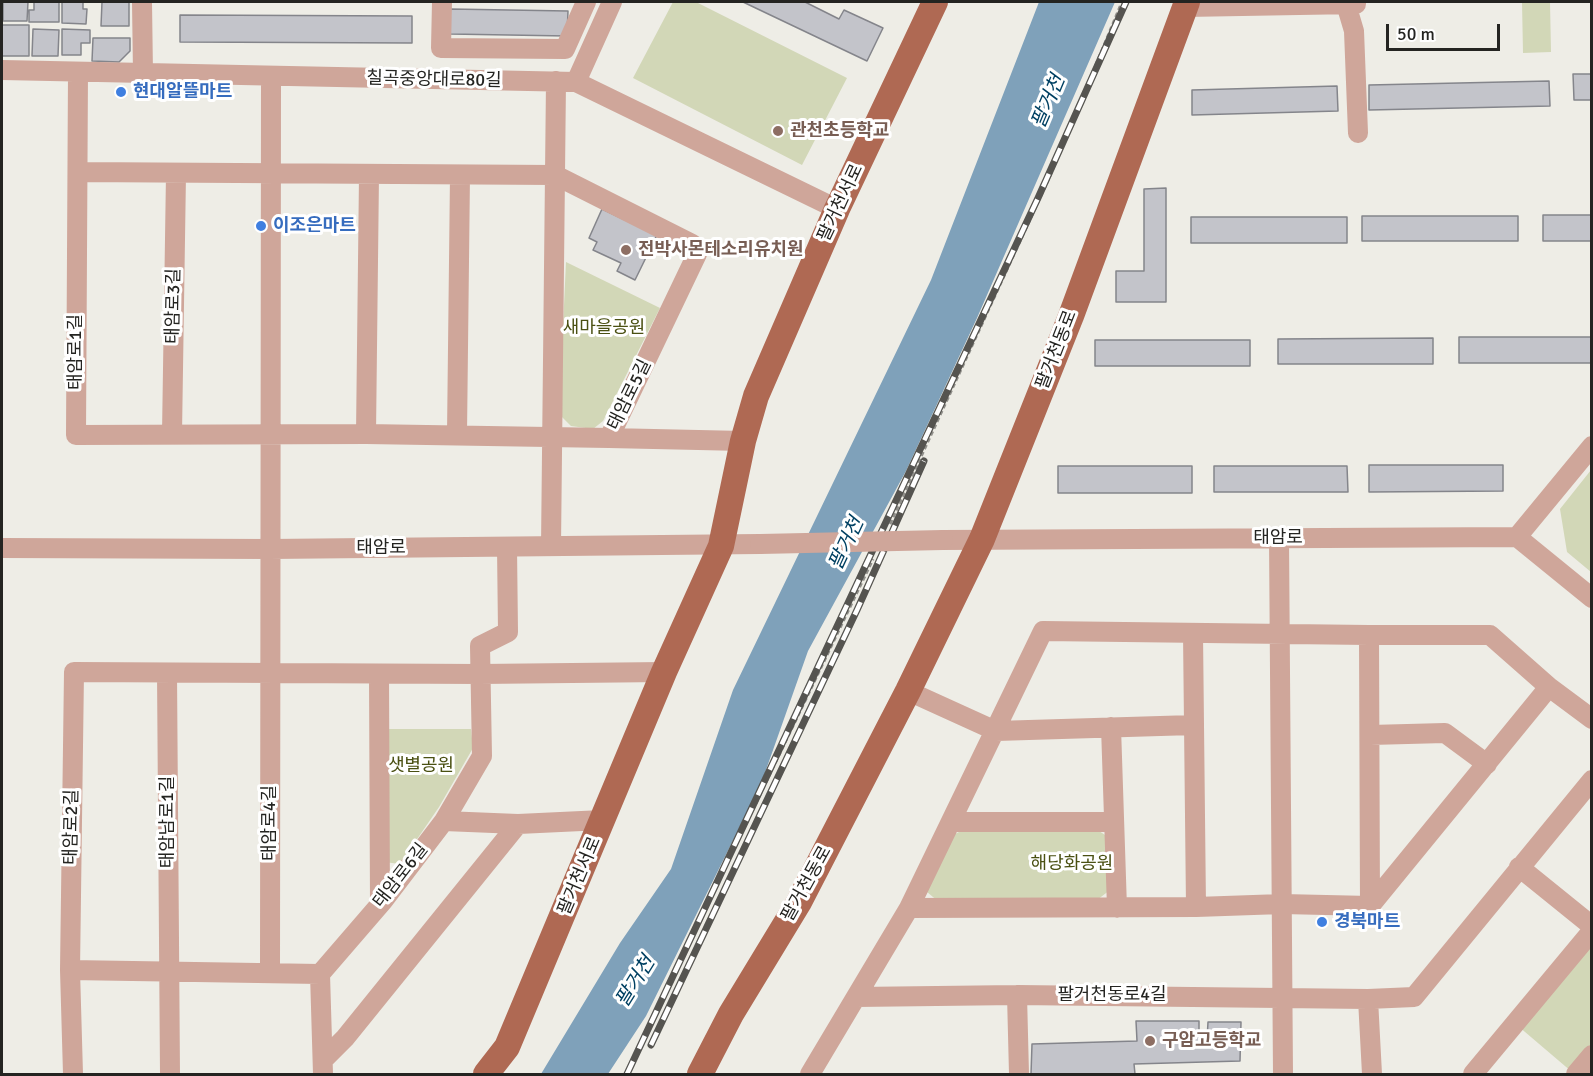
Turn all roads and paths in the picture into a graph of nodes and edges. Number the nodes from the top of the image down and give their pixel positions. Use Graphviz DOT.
graph roads {
  1 [pos="142,2"];
  2 [pos="442,2"];
  3 [pos="586,2"];
  4 [pos="612,2"];
  5 [pos="934,2"];
  6 [pos="1351,3"];
  7 [pos="1186,4"];
  8 [pos="2,70"];
  9 [pos="78,72"];
  10 [pos="143,74"];
  11 [pos="271,77"];
  12 [pos="566,82"];
  13 [pos="1358,133"];
  14 [pos="78,172"];
  15 [pos="176,174"];
  16 [pos="272,175"];
  17 [pos="369,175"];
  18 [pos="460,175"];
  19 [pos="555,175"];
  20 [pos="837,209"];
  21 [pos="172,434"];
  22 [pos="270,434"];
  23 [pos="366,434"];
  24 [pos="457,435"];
  25 [pos="551,435"];
  26 [pos="609,438"];
  27 [pos="743,441"];
  28 [pos="1592,446"];
  29 [pos="1517,537"];
  30 [pos="1279,538"];
  31 [pos="982,539"];
  32 [pos="551,546"];
  33 [pos="721,546"];
  34 [pos="507,547"];
  35 [pos="2,548"];
  36 [pos="270,549"];
  37 [pos="1592,598"];
  38 [pos="1193,633"];
  39 [pos="1280,635"];
  40 [pos="1369,635"];
  41 [pos="167,672"];
  42 [pos="664,672"];
  43 [pos="269,673"];
  44 [pos="379,674"];
  45 [pos="480,674"];
  46 [pos="1550,687"];
  47 [pos="908,691"];
  48 [pos="1592,720"];
  49 [pos="1193,725"];
  50 [pos="1111,727"];
  51 [pos="996,731"];
  52 [pos="1370,735"];
  53 [pos="1487,764"];
  54 [pos="1592,780"];
  55 [pos="603,820"];
  56 [pos="444,821"];
  57 [pos="951,822"];
  58 [pos="1114,822"];
  59 [pos="518,824"];
  60 [pos="1519,867"];
  61 [pos="380,904"];
  62 [pos="1282,904"];
  63 [pos="1370,906"];
  64 [pos="1196,907"];
  65 [pos="909,908"];
  66 [pos="1117,908"];
  67 [pos="1592,926"];
  68 [pos="1592,931"];
  69 [pos="70,970"];
  70 [pos="168,972"];
  71 [pos="270,973"];
  72 [pos="320,974"];
  73 [pos="1017,995"];
  74 [pos="1282,996"];
  75 [pos="856,997"];
  76 [pos="1368,999"];
  77 [pos="1592,1055"];
  78 [pos="323,1067"];
  79 [pos="72,1074"];
  80 [pos="170,1074"];
  81 [pos="486,1074"];
  82 [pos="700,1074"];
  83 [pos="810,1074"];
  84 [pos="1019,1074"];
  85 [pos="1283,1074"];
  86 [pos="1372,1074"];
  87 [pos="1473,1074"];
  88 [pos="1576,1074"];
  1 -- 10 [label="street"];
  2 -- 3 [label="street"];
  4 -- 12 [label="street"];
  5 -- 20 [label="main road, 팔거천서로"];
  6 -- 7 [label="street"];
  6 -- 13 [label="street"];
  7 -- 31 [label="main road, 팔거천동로"];
  8 -- 9 [label="street, 칠곡중앙대로80길"];
  9 -- 10 [label="street, 칠곡중앙대로80길"];
  9 -- 14 [label="street, 태암로1길"];
  10 -- 11 [label="street, 칠곡중앙대로80길"];
  11 -- 12 [label="street, 칠곡중앙대로80길"];
  11 -- 16 [label="street"];
  12 -- 19 [label="street"];
  12 -- 20 [label="street, 칠곡중앙대로80길"];
  14 -- 15 [label="street"];
  14 -- 21 [label="street, 태암로1길"];
  15 -- 16 [label="street"];
  15 -- 21 [label="street, 태암로3길"];
  16 -- 17 [label="street"];
  16 -- 22 [label="street"];
  17 -- 18 [label="street, 태암로5길"];
  17 -- 23 [label="street"];
  18 -- 19 [label="street, 태암로5길"];
  18 -- 24 [label="street"];
  19 -- 25 [label="street"];
  19 -- 26 [label="street, 태암로5길"];
  20 -- 27 [label="main road, 팔거천서로"];
  21 -- 22 [label="street"];
  22 -- 23 [label="street"];
  22 -- 36 [label="street"];
  23 -- 24 [label="street, 태암로5길"];
  24 -- 25 [label="street, 태암로5길"];
  25 -- 26 [label="street, 태암로5길"];
  25 -- 32 [label="street"];
  26 -- 27 [label="street"];
  27 -- 33 [label="main road, 팔거천서로"];
  28 -- 29 [label="street"];
  29 -- 30 [label="street, 태암로"];
  29 -- 37 [label="street"];
  30 -- 31 [label="street, 태암로"];
  30 -- 39 [label="street"];
  31 -- 33 [label="street, 태암로, bridge"];
  31 -- 47 [label="main road, 팔거천동로"];
  32 -- 33 [label="street, 태암로"];
  32 -- 34 [label="street, 태암로"];
  33 -- 42 [label="main road, 팔거천서로"];
  34 -- 36 [label="street, 태암로"];
  34 -- 45 [label="street, 태암로6길"];
  35 -- 36 [label="street, 태암로"];
  36 -- 43 [label="street, 태암로4길"];
  38 -- 39 [label="street"];
  38 -- 49 [label="street"];
  38 -- 51 [label="street"];
  39 -- 40 [label="street"];
  39 -- 62 [label="street"];
  40 -- 46 [label="street"];
  40 -- 52 [label="street"];
  41 -- 43 [label="street"];
  41 -- 69 [label="street, 태암로2길"];
  41 -- 70 [label="street, 태암남로1길"];
  42 -- 45 [label="street"];
  42 -- 55 [label="main road, 팔거천서로"];
  43 -- 44 [label="street"];
  43 -- 71 [label="street, 태암로4길"];
  44 -- 45 [label="street"];
  44 -- 61 [label="street"];
  45 -- 56 [label="street, 태암로6길"];
  46 -- 48 [label="street"];
  46 -- 53 [label="street"];
  47 -- 51 [label="street"];
  47 -- 82 [label="main road, 팔거천동로"];
  49 -- 50 [label="street"];
  49 -- 64 [label="street"];
  50 -- 51 [label="street"];
  50 -- 58 [label="street"];
  51 -- 57 [label="street"];
  52 -- 53 [label="street"];
  52 -- 63 [label="street"];
  53 -- 63 [label="street"];
  54 -- 60 [label="street, 팔거천동로4길"];
  55 -- 59 [label="street"];
  55 -- 81 [label="main road, 팔거천서로"];
  56 -- 59 [label="street"];
  56 -- 61 [label="street, 태암로6길"];
  57 -- 58 [label="street"];
  57 -- 65 [label="street"];
  58 -- 66 [label="street"];
  59 -- 78 [label="street"];
  60 -- 67 [label="street"];
  60 -- 76 [label="street, 팔거천동로4길"];
  61 -- 72 [label="street, 태암로6길"];
  62 -- 63 [label="street"];
  62 -- 64 [label="street"];
  62 -- 74 [label="street"];
  64 -- 66 [label="street"];
  65 -- 66 [label="street"];
  65 -- 75 [label="street"];
  68 -- 87 [label="street"];
  69 -- 70 [label="street"];
  69 -- 79 [label="street, 태암로2길"];
  70 -- 71 [label="street"];
  70 -- 80 [label="street, 태암남로1길"];
  71 -- 72 [label="street"];
  72 -- 78 [label="street"];
  73 -- 74 [label="street, 팔거천동로4길"];
  73 -- 75 [label="street, 팔거천동로4길"];
  73 -- 84 [label="street"];
  74 -- 76 [label="street, 팔거천동로4길"];
  74 -- 85 [label="street"];
  75 -- 83 [label="street"];
  76 -- 86 [label="street"];
  77 -- 88 [label="street"];
}
